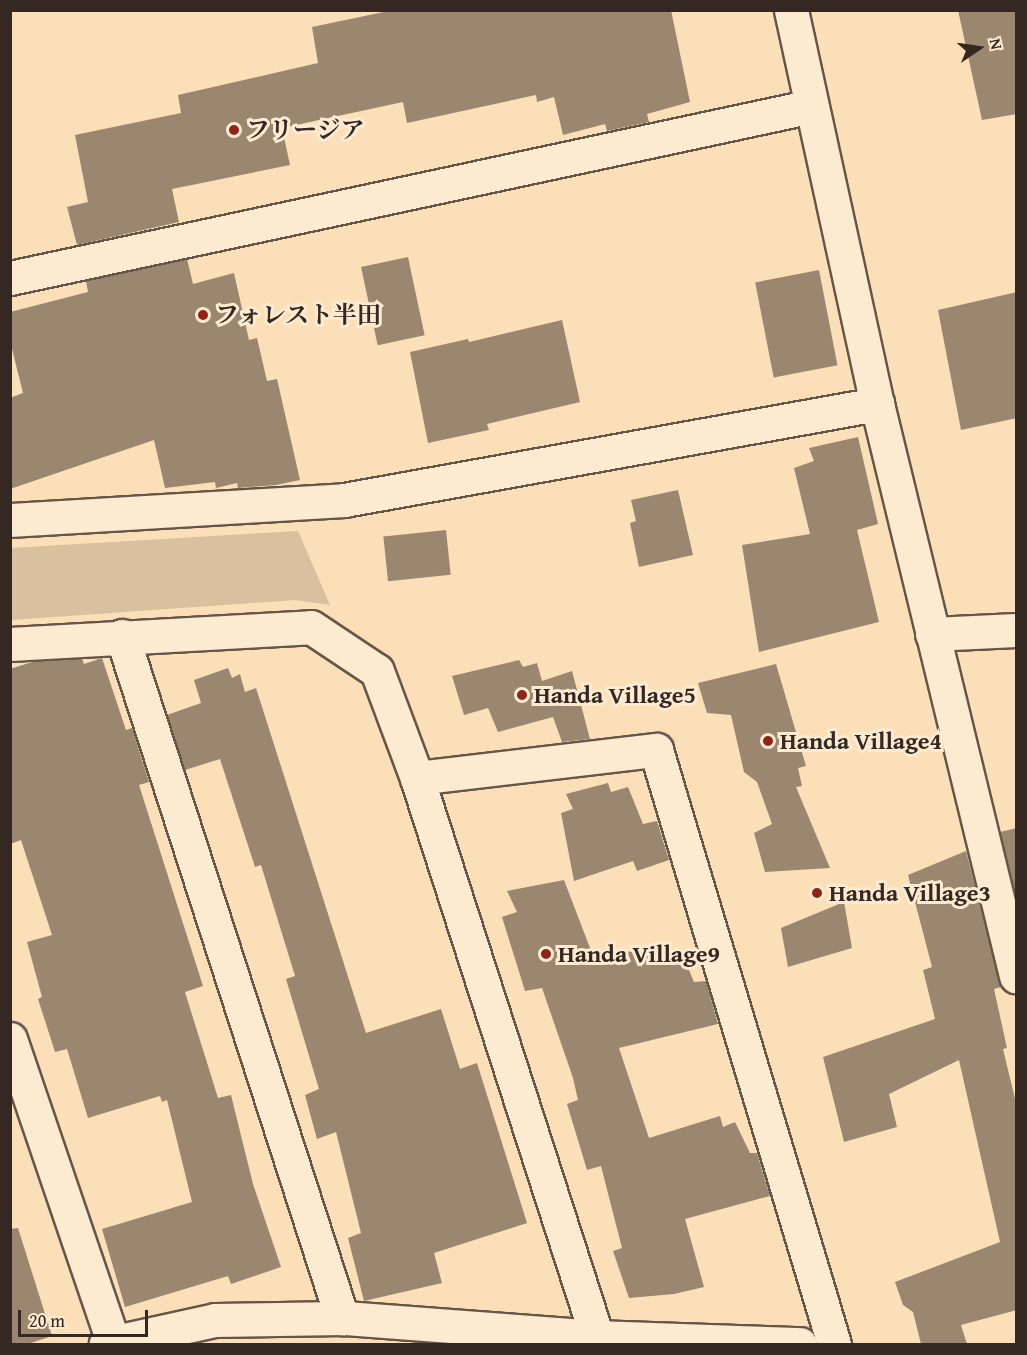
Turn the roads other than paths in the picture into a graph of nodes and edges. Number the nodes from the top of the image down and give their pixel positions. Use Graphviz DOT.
graph roads {
  1 [pos="791,10"];
  2 [pos="812,106"];
  3 [pos="10,278"];
  4 [pos="877,404"];
  5 [pos="10,520"];
  6 [pos="1017,630"];
  7 [pos="932,634"];
  8 [pos="122,636"];
  9 [pos="10,644"];
  10 [pos="417,778"];
  11 [pos="1017,976"];
  12 [pos="10,1039"];
  13 [pos="342,1318"];
  14 [pos="597,1337"];
  15 [pos="109,1343"];
  16 [pos="800,1344"];
  17 [pos="834,1344"];
  1 -- 2 [label="street"];
  2 -- 3 [label="street"];
  2 -- 4 [label="street"];
  4 -- 5 [label="street"];
  4 -- 7 [label="street"];
  6 -- 7 [label="street"];
  7 -- 11 [label="street"];
  8 -- 9 [label="street"];
  8 -- 10 [label="street"];
  8 -- 13 [label="street"];
  10 -- 14 [label="street"];
  10 -- 17 [label="street"];
  12 -- 15 [label="street"];
  13 -- 14 [label="street"];
  13 -- 15 [label="street"];
  14 -- 16 [label="street"];
}
